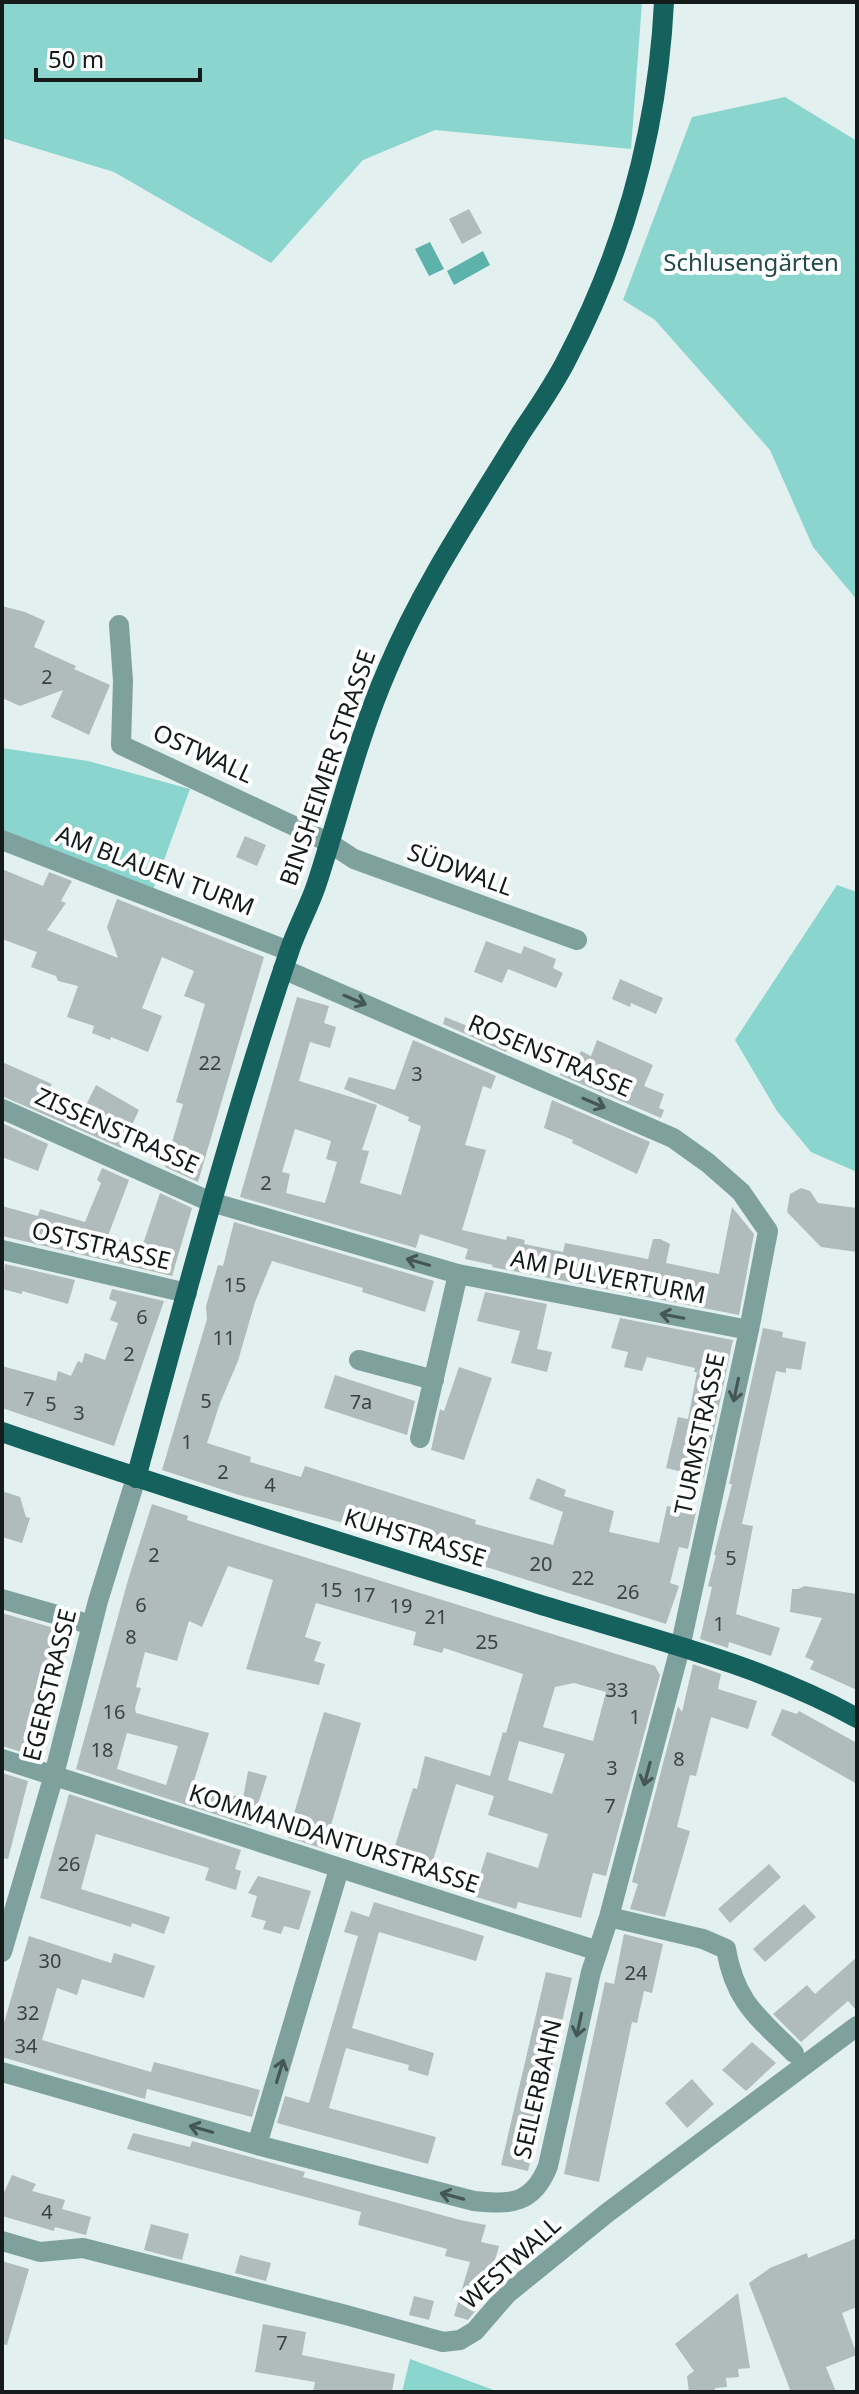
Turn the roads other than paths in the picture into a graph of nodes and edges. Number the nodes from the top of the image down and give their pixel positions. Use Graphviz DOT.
graph roads {
  1 [pos="664,2"];
  2 [pos="119,625"];
  3 [pos="2,840"];
  4 [pos="328,842"];
  5 [pos="577,940"];
  6 [pos="286,960"];
  7 [pos="2,1109"];
  8 [pos="211,1202"];
  9 [pos="768,1231"];
  10 [pos="2,1250"];
  11 [pos="458,1274"];
  12 [pos="187,1293"];
  13 [pos="749,1330"];
  14 [pos="359,1360"];
  15 [pos="434,1380"];
  16 [pos="2,1432"];
  17 [pos="420,1438"];
  18 [pos="136,1478"];
  19 [pos="2,1599"];
  20 [pos="92,1625"];
  21 [pos="680,1648"];
  22 [pos="857,1718"];
  23 [pos="2,1759"];
  24 [pos="54,1775"];
  25 [pos="339,1869"];
  26 [pos="609,1917"];
  27 [pos="598,1951"];
  28 [pos="2,1952"];
  29 [pos="857,2026"];
  30 [pos="794,2053"];
  31 [pos="2,2072"];
  32 [pos="257,2145"];
  33 [pos="2,2241"];
  1 -- 4 [label="main road, BINSHEIMER STRASSE"];
  2 -- 4 [label="street, OSTWALL"];
  3 -- 6 [label="street, AM BLAUEN TURM"];
  4 -- 5 [label="street, SÜDWALL"];
  4 -- 6 [label="main road, BINSHEIMER STRASSE"];
  6 -- 8 [label="main road, BINSHEIMER STRASSE"];
  6 -- 9 [label="street, ROSENSTRASSE, one-way"];
  7 -- 8 [label="street, ZISSENSTRASSE"];
  11 -- 8 [label="street, AM PULVERTURM, one-way"];
  8 -- 12 [label="main road, BINSHEIMER STRASSE"];
  9 -- 13 [label="street, TURMSTRASSE"];
  10 -- 12 [label="street, OSTSTRASSE"];
  13 -- 11 [label="street, AM PULVERTURM, one-way"];
  11 -- 15 [label="street"];
  12 -- 18 [label="main road, BINSHEIMER STRASSE"];
  13 -- 21 [label="street, TURMSTRASSE, one-way"];
  14 -- 15 [label="street"];
  15 -- 17 [label="street"];
  16 -- 18 [label="main road, KUHSTRASSE"];
  18 -- 20 [label="street, EGERSTRASSE"];
  18 -- 21 [label="main road, KUHSTRASSE"];
  19 -- 20 [label="street"];
  20 -- 24 [label="street, EGERSTRASSE"];
  21 -- 22 [label="main road, KUHSTRASSE"];
  21 -- 26 [label="street, SEILERBAHN, one-way"];
  23 -- 24 [label="street, KOMMANDANTURSTRASSE"];
  24 -- 25 [label="street, KOMMANDANTURSTRASSE"];
  24 -- 28 [label="street, EGERSTRASSE"];
  25 -- 27 [label="street, KOMMANDANTURSTRASSE"];
  32 -- 25 [label="street, one-way"];
  26 -- 27 [label="street, SEILERBAHN"];
  26 -- 30 [label="street"];
  27 -- 32 [label="street, SEILERBAHN, one-way"];
  29 -- 33 [label="street, WESTWALL"];
  32 -- 31 [label="street, SEILERBAHN, one-way"];
}
